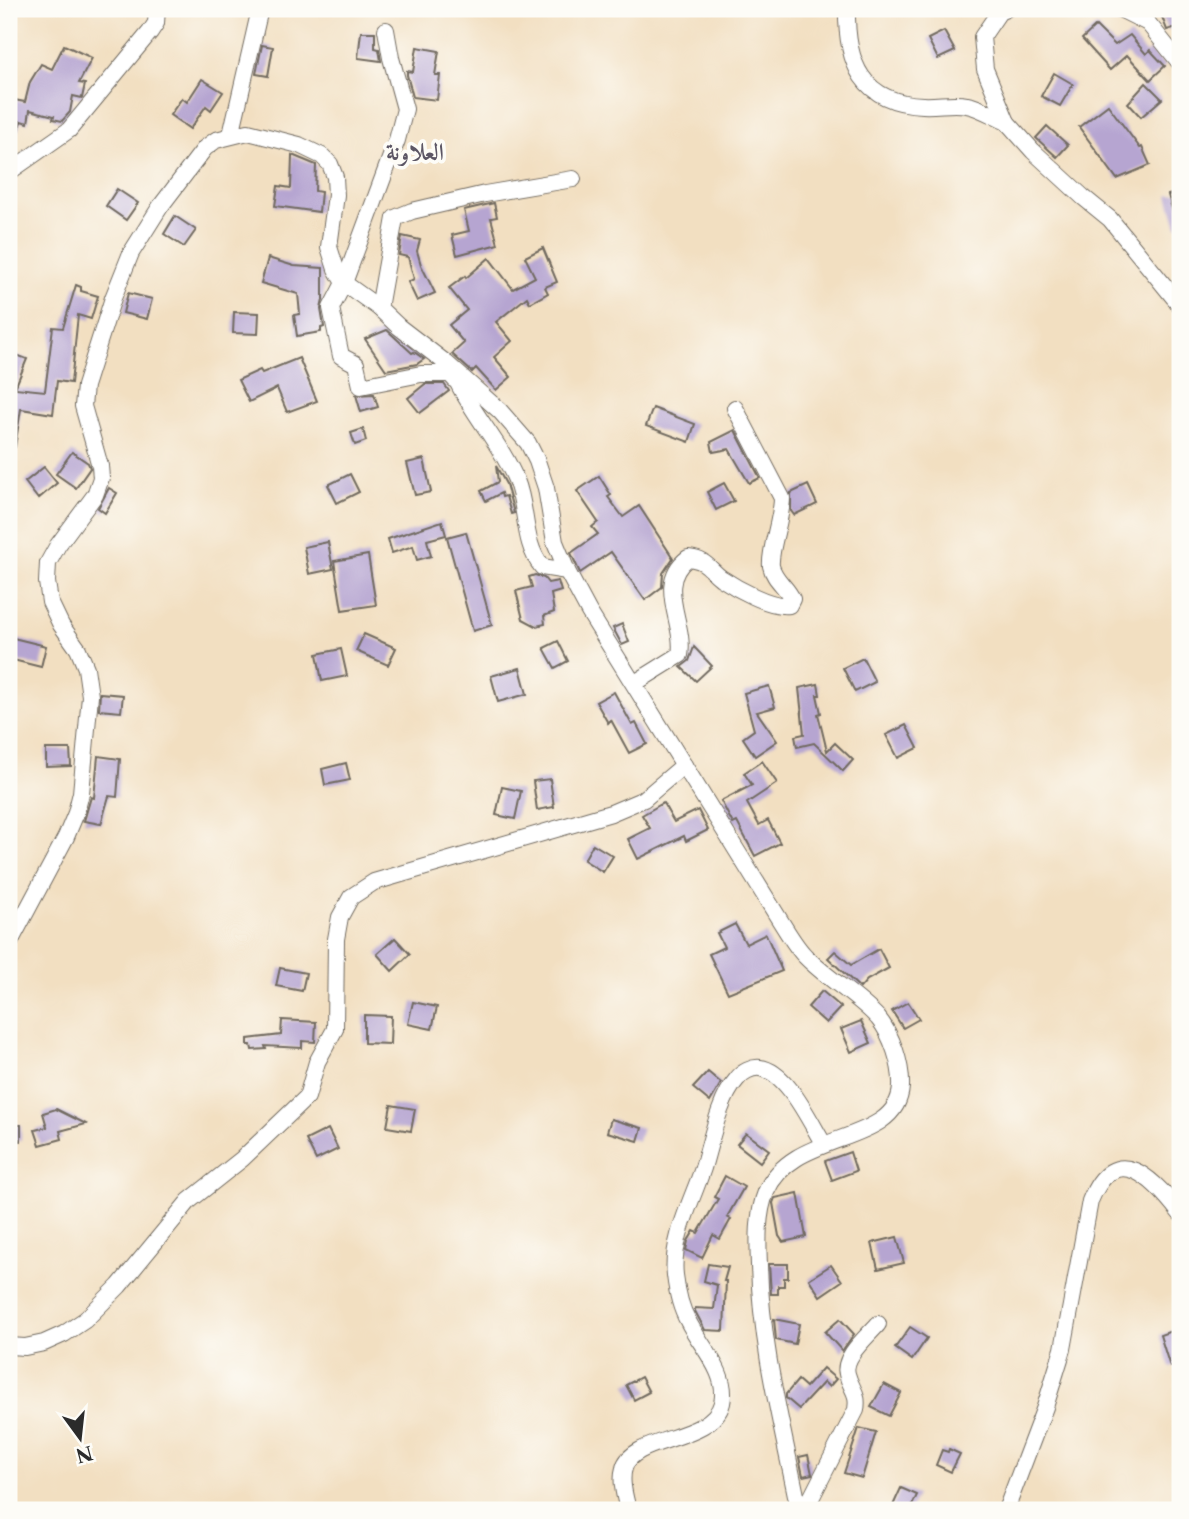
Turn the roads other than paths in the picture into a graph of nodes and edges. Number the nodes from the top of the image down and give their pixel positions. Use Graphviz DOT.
graph roads {
  1 [pos="157,9"];
  2 [pos="260,9"];
  3 [pos="847,9"];
  4 [pos="1006,9"];
  5 [pos="1120,9"];
  6 [pos="1147,16"];
  7 [pos="386,30"];
  8 [pos="1180,63"];
  9 [pos="1007,122"];
  10 [pos="231,135"];
  11 [pos="9,172"];
  12 [pos="573,179"];
  13 [pos="344,284"];
  14 [pos="1180,305"];
  15 [pos="379,308"];
  16 [pos="735,408"];
  17 [pos="567,571"];
  18 [pos="635,683"];
  19 [pos="684,765"];
  20 [pos="9,944"];
  21 [pos="823,1143"];
  22 [pos="1180,1213"];
  23 [pos="878,1324"];
  24 [pos="9,1346"];
  25 [pos="628,1510"];
  26 [pos="799,1510"];
  27 [pos="805,1510"];
  28 [pos="1006,1510"];
  1 -- 11 [label="street"];
  2 -- 10 [label="street"];
  3 -- 9 [label="street"];
  4 -- 9 [label="street"];
  5 -- 6 [label="street"];
  6 -- 8 [label="street"];
  7 -- 13 [label="street"];
  9 -- 14 [label="street"];
  10 -- 13 [label="street"];
  10 -- 20 [label="street"];
  12 -- 15 [label="street"];
  13 -- 15 [label="street"];
  13 -- 17 [label="street"];
  15 -- 17 [label="street"];
  16 -- 18 [label="street"];
  17 -- 18 [label="street"];
  18 -- 19 [label="street"];
  19 -- 21 [label="street"];
  19 -- 24 [label="street"];
  21 -- 25 [label="street"];
  21 -- 26 [label="street"];
  22 -- 28 [label="street"];
  23 -- 27 [label="street"];
}
